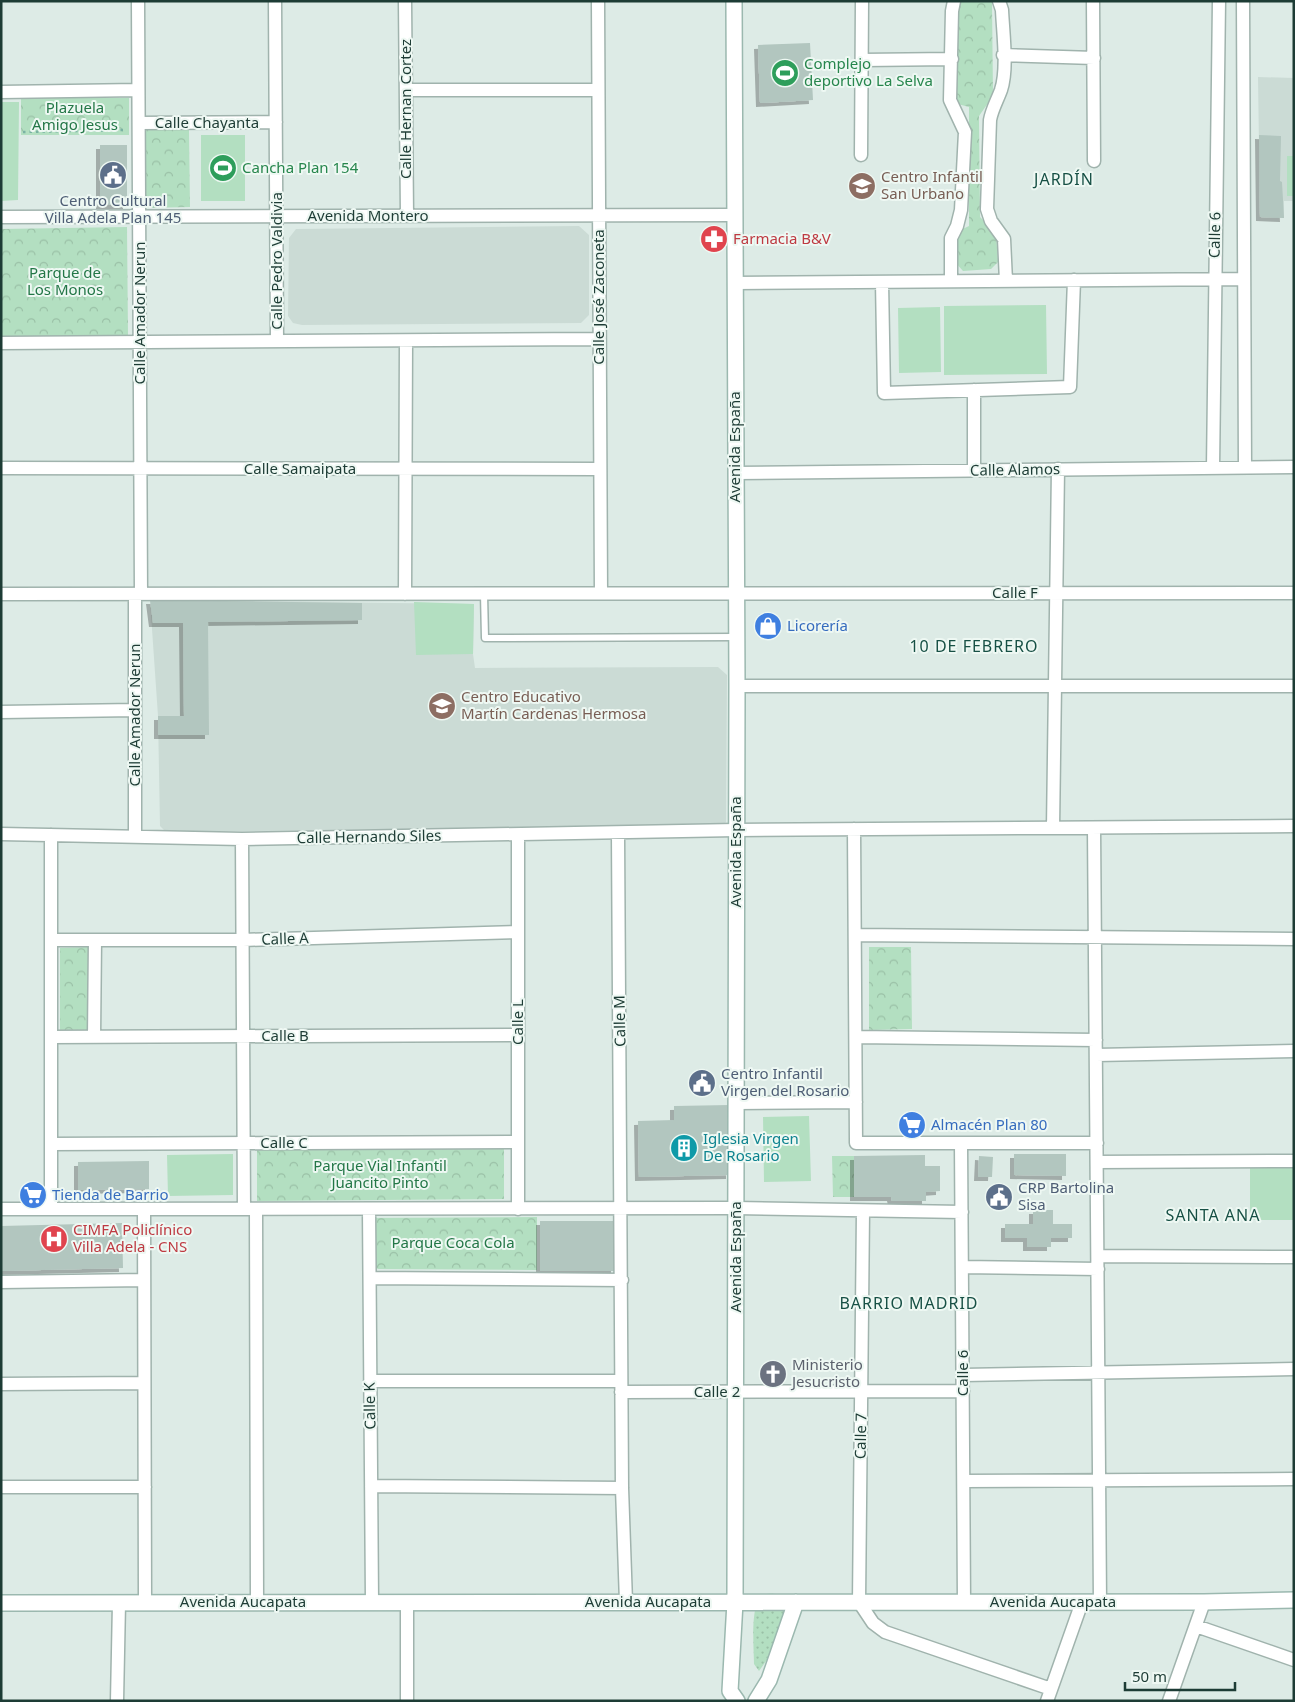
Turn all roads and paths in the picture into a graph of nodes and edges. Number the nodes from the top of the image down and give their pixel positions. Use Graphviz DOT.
graph roads {
  1 [pos="138,1"];
  2 [pos="275,1"];
  3 [pos="405,1"];
  4 [pos="598,1"];
  5 [pos="734,1"];
  6 [pos="862,1"];
  7 [pos="954,1"];
  8 [pos="999,1"];
  9 [pos="1094,1"];
  10 [pos="1219,1"];
  11 [pos="1243,1"];
  12 [pos="1003,54"];
  13 [pos="1094,58"];
  14 [pos="952,59"];
  15 [pos="862,60"];
  16 [pos="138,90"];
  17 [pos="406,90"];
  18 [pos="598,90"];
  19 [pos="1,92"];
  20 [pos="276,122"];
  21 [pos="138,126"];
  22 [pos="23,132"];
  23 [pos="861,155"];
  24 [pos="1094,161"];
  25 [pos="734,215"];
  26 [pos="277,216"];
  27 [pos="407,216"];
  28 [pos="598,216"];
  29 [pos="1,217"];
  30 [pos="139,217"];
  31 [pos="1242,279"];
  32 [pos="1074,280"];
  33 [pos="1214,280"];
  34 [pos="951,281"];
  35 [pos="1006,281"];
  36 [pos="882,282"];
  37 [pos="735,283"];
  38 [pos="599,339"];
  39 [pos="277,341"];
  40 [pos="406,341"];
  41 [pos="1,342"];
  42 [pos="140,342"];
  43 [pos="974,390"];
  44 [pos="1294,467"];
  45 [pos="1,468"];
  46 [pos="141,468"];
  47 [pos="1213,468"];
  48 [pos="1245,468"];
  49 [pos="405,469"];
  50 [pos="599,469"];
  51 [pos="974,470"];
  52 [pos="1058,470"];
  53 [pos="736,473"];
  54 [pos="1056,592"];
  55 [pos="1294,592"];
  56 [pos="601,593"];
  57 [pos="736,593"];
  58 [pos="1,594"];
  59 [pos="138,594"];
  60 [pos="405,594"];
  61 [pos="484,594"];
  62 [pos="736,637"];
  63 [pos="737,686"];
  64 [pos="1055,686"];
  65 [pos="1294,686"];
  66 [pos="135,710"];
  67 [pos="1,712"];
  68 [pos="1294,826"];
  69 [pos="1053,828"];
  70 [pos="1094,828"];
  71 [pos="854,829"];
  72 [pos="736,830"];
  73 [pos="1,834"];
  74 [pos="618,834"];
  75 [pos="51,835"];
  76 [pos="518,835"];
  77 [pos="135,837"];
  78 [pos="242,838"];
  79 [pos="518,932"];
  80 [pos="855,935"];
  81 [pos="1095,938"];
  82 [pos="1294,939"];
  83 [pos="51,940"];
  84 [pos="95,940"];
  85 [pos="242,940"];
  86 [pos="518,1035"];
  87 [pos="243,1036"];
  88 [pos="51,1037"];
  89 [pos="94,1037"];
  90 [pos="856,1037"];
  91 [pos="1096,1040"];
  92 [pos="1294,1051"];
  93 [pos="1096,1055"];
  94 [pos="856,1102"];
  95 [pos="736,1104"];
  96 [pos="518,1142"];
  97 [pos="961,1143"];
  98 [pos="1097,1143"];
  99 [pos="51,1144"];
  100 [pos="244,1144"];
  101 [pos="1294,1161"];
  102 [pos="1097,1162"];
  103 [pos="622,1208"];
  104 [pos="736,1208"];
  105 [pos="1,1209"];
  106 [pos="51,1209"];
  107 [pos="144,1209"];
  108 [pos="250,1209"];
  109 [pos="368,1209"];
  110 [pos="518,1209"];
  111 [pos="863,1210"];
  112 [pos="962,1212"];
  113 [pos="1294,1257"];
  114 [pos="1098,1262"];
  115 [pos="962,1267"];
  116 [pos="370,1278"];
  117 [pos="144,1280"];
  118 [pos="622,1280"];
  119 [pos="1,1282"];
  120 [pos="1294,1369"];
  121 [pos="1098,1373"];
  122 [pos="963,1376"];
  123 [pos="370,1381"];
  124 [pos="144,1383"];
  125 [pos="1,1384"];
  126 [pos="621,1387"];
  127 [pos="963,1391"];
  128 [pos="735,1392"];
  129 [pos="862,1392"];
  130 [pos="1294,1479"];
  131 [pos="1100,1480"];
  132 [pos="964,1481"];
  133 [pos="371,1486"];
  134 [pos="1,1487"];
  135 [pos="145,1487"];
  136 [pos="622,1488"];
  137 [pos="1294,1600"];
  138 [pos="257,1602"];
  139 [pos="372,1602"];
  140 [pos="407,1602"];
  141 [pos="626,1602"];
  142 [pos="735,1602"];
  143 [pos="796,1602"];
  144 [pos="858,1602"];
  145 [pos="964,1602"];
  146 [pos="1082,1602"];
  147 [pos="1100,1602"];
  148 [pos="1204,1602"];
  149 [pos="1,1603"];
  150 [pos="119,1603"];
  151 [pos="144,1603"];
  152 [pos="1196,1626"];
  153 [pos="1294,1660"];
  154 [pos="1049,1695"];
  155 [pos="117,1701"];
  156 [pos="407,1701"];
  157 [pos="737,1701"];
  158 [pos="756,1701"];
  159 [pos="1169,1701"];
  1 -- 16 [label="street, Calle Amador Nerun"];
  2 -- 20 [label="street, Calle Pedro Valdivia"];
  3 -- 17 [label="street, Calle Hernan Cortez"];
  4 -- 18 [label="street, Calle José Zaconeta"];
  5 -- 25 [label="street, Avenida España"];
  6 -- 15 [label="street"];
  7 -- 14 [label="street"];
  8 -- 12 [label="street"];
  9 -- 13 [label="street"];
  10 -- 33 [label="street, Calle 6"];
  11 -- 31 [label="street, Calle 6"];
  12 -- 13 [label="street"];
  12 -- 35 [label="street"];
  13 -- 24 [label="street"];
  14 -- 15 [label="street"];
  14 -- 34 [label="street"];
  15 -- 23 [label="street"];
  16 -- 19 [label="street"];
  16 -- 21 [label="street, Calle Amador Nerun"];
  17 -- 18 [label="street"];
  17 -- 27 [label="street, Calle Hernan Cortez"];
  18 -- 28 [label="street, Calle José Zaconeta"];
  20 -- 21 [label="street, Calle Chayanta"];
  20 -- 26 [label="street, Calle Pedro Valdivia"];
  21 -- 22 [label="path"];
  21 -- 30 [label="street, Calle Amador Nerun"];
  25 -- 28 [label="street, Avenida Montero"];
  25 -- 37 [label="street, Avenida España"];
  26 -- 27 [label="street, Avenida Montero"];
  26 -- 30 [label="street, Avenida Montero"];
  26 -- 39 [label="street, Calle Pedro Valdivia"];
  27 -- 28 [label="street, Avenida Montero"];
  28 -- 38 [label="street, Calle José Zaconeta"];
  29 -- 30 [label="street, Avenida Montero"];
  30 -- 42 [label="street, Calle Amador Nerun"];
  31 -- 33 [label="street"];
  31 -- 48 [label="street, Calle 6"];
  32 -- 33 [label="street"];
  32 -- 35 [label="street"];
  32 -- 43 [label="street"];
  33 -- 47 [label="street, Calle 6"];
  34 -- 35 [label="street"];
  34 -- 36 [label="street"];
  36 -- 37 [label="street"];
  36 -- 43 [label="street"];
  37 -- 53 [label="street, Avenida España"];
  38 -- 40 [label="street"];
  38 -- 50 [label="street, Calle José Zaconeta"];
  39 -- 40 [label="street"];
  39 -- 42 [label="street"];
  40 -- 49 [label="street"];
  41 -- 42 [label="street"];
  42 -- 46 [label="street, Calle Amador Nerun"];
  43 -- 51 [label="street"];
  44 -- 48 [label="street, Calle Alamos"];
  45 -- 46 [label="street, Calle Samaipata"];
  46 -- 49 [label="street, Calle Samaipata"];
  46 -- 59 [label="street, Calle Amador Nerun"];
  47 -- 48 [label="street, Calle Alamos"];
  47 -- 52 [label="street, Calle Alamos"];
  49 -- 50 [label="street, Calle Samaipata"];
  49 -- 60 [label="street"];
  50 -- 56 [label="street, Calle José Zaconeta"];
  51 -- 52 [label="street, Calle Alamos"];
  51 -- 53 [label="street, Calle Alamos"];
  52 -- 54 [label="street"];
  53 -- 57 [label="street, Avenida España"];
  54 -- 55 [label="street, Calle F"];
  54 -- 57 [label="street, Calle F"];
  54 -- 64 [label="street"];
  56 -- 57 [label="street, Calle F"];
  56 -- 61 [label="street, Calle F"];
  57 -- 62 [label="street, Avenida España"];
  58 -- 59 [label="street, Calle F"];
  59 -- 60 [label="street, Calle F"];
  59 -- 66 [label="street, Calle Amador Nerun"];
  60 -- 61 [label="street, Calle F"];
  61 -- 62 [label="lane"];
  62 -- 63 [label="street, Avenida España"];
  63 -- 64 [label="street"];
  63 -- 72 [label="street, Avenida España"];
  64 -- 65 [label="street"];
  64 -- 69 [label="street"];
  66 -- 67 [label="street"];
  66 -- 77 [label="street, Calle Amador Nerun"];
  68 -- 70 [label="street, Calle Hernando Siles"];
  69 -- 70 [label="street, Calle Hernando Siles"];
  69 -- 71 [label="street, Calle Hernando Siles"];
  70 -- 81 [label="street"];
  71 -- 72 [label="street, Calle Hernando Siles"];
  71 -- 80 [label="street"];
  72 -- 74 [label="street, Calle Hernando Siles"];
  72 -- 95 [label="street, Avenida España"];
  73 -- 75 [label="street, Calle Hernando Siles"];
  74 -- 76 [label="street, Calle Hernando Siles"];
  74 -- 103 [label="street, Calle M"];
  75 -- 77 [label="street, Calle Hernando Siles"];
  75 -- 83 [label="street"];
  76 -- 78 [label="street, Calle Hernando Siles"];
  76 -- 79 [label="street, Calle L"];
  77 -- 78 [label="street, Calle Hernando Siles"];
  78 -- 85 [label="street"];
  79 -- 85 [label="street, Calle A"];
  79 -- 86 [label="street, Calle L"];
  80 -- 81 [label="street"];
  80 -- 90 [label="street"];
  81 -- 82 [label="street"];
  81 -- 91 [label="street"];
  83 -- 84 [label="street, Calle A"];
  83 -- 88 [label="street"];
  84 -- 85 [label="street, Calle A"];
  84 -- 89 [label="street"];
  85 -- 87 [label="street"];
  86 -- 87 [label="street, Calle B"];
  86 -- 96 [label="street, Calle L"];
  87 -- 89 [label="street, Calle B"];
  87 -- 100 [label="street"];
  88 -- 89 [label="street, Calle B"];
  88 -- 99 [label="street"];
  90 -- 91 [label="street"];
  90 -- 94 [label="street"];
  91 -- 93 [label="street"];
  92 -- 93 [label="street"];
  93 -- 98 [label="street"];
  94 -- 95 [label="street"];
  94 -- 97 [label="street"];
  95 -- 104 [label="street, Avenida España"];
  96 -- 100 [label="street, Calle C"];
  96 -- 110 [label="street, Calle L"];
  97 -- 98 [label="street"];
  97 -- 112 [label="street, Calle 6"];
  98 -- 102 [label="street"];
  99 -- 100 [label="street, Calle C"];
  99 -- 106 [label="street"];
  100 -- 108 [label="street"];
  101 -- 102 [label="street"];
  102 -- 114 [label="street"];
  103 -- 104 [label="street"];
  103 -- 110 [label="street"];
  103 -- 118 [label="street, Calle M"];
  104 -- 111 [label="street"];
  104 -- 128 [label="street, Avenida España"];
  105 -- 106 [label="street"];
  106 -- 107 [label="street"];
  107 -- 108 [label="street"];
  107 -- 117 [label="street"];
  108 -- 109 [label="street"];
  108 -- 138 [label="street"];
  109 -- 110 [label="street"];
  109 -- 116 [label="street, Calle K"];
  111 -- 112 [label="street"];
  111 -- 129 [label="street, Calle 7"];
  112 -- 115 [label="street, Calle 6"];
  113 -- 114 [label="street"];
  114 -- 115 [label="street"];
  114 -- 121 [label="street"];
  115 -- 122 [label="street, Calle 6"];
  116 -- 118 [label="street"];
  116 -- 123 [label="street, Calle K"];
  117 -- 119 [label="street"];
  117 -- 124 [label="street"];
  118 -- 126 [label="street, Calle M"];
  120 -- 121 [label="street"];
  121 -- 122 [label="street"];
  121 -- 131 [label="street"];
  122 -- 127 [label="street, Calle 6"];
  123 -- 126 [label="street, Calle 2"];
  123 -- 133 [label="street, Calle K"];
  124 -- 125 [label="street"];
  124 -- 135 [label="street"];
  126 -- 128 [label="street, Calle 2"];
  126 -- 136 [label="street, Calle M"];
  127 -- 129 [label="street, Calle 2"];
  127 -- 132 [label="street, Calle 6"];
  128 -- 129 [label="street, Calle 2"];
  128 -- 142 [label="street, Avenida España"];
  129 -- 144 [label="street, Calle 7"];
  130 -- 131 [label="street"];
  131 -- 132 [label="street"];
  131 -- 147 [label="street"];
  132 -- 145 [label="street, Calle 6"];
  133 -- 136 [label="street"];
  133 -- 139 [label="street, Calle K"];
  134 -- 135 [label="street"];
  135 -- 151 [label="street"];
  136 -- 141 [label="street, Calle M"];
  137 -- 148 [label="street, Avenida Aucapata"];
  138 -- 139 [label="street, Avenida Aucapata"];
  138 -- 151 [label="street, Avenida Aucapata"];
  139 -- 140 [label="street, Avenida Aucapata"];
  140 -- 141 [label="street, Avenida Aucapata"];
  140 -- 156 [label="street"];
  141 -- 142 [label="street, Avenida Aucapata"];
  142 -- 143 [label="street, Avenida Aucapata"];
  142 -- 157 [label="street, Avenida España"];
  143 -- 144 [label="street, Avenida Aucapata"];
  143 -- 158 [label="street"];
  144 -- 145 [label="street, Avenida Aucapata"];
  144 -- 154 [label="street"];
  145 -- 146 [label="street, Avenida Aucapata"];
  146 -- 147 [label="street, Avenida Aucapata"];
  146 -- 154 [label="street"];
  147 -- 148 [label="street, Avenida Aucapata"];
  148 -- 152 [label="street"];
  149 -- 150 [label="street, Avenida Aucapata"];
  150 -- 151 [label="street, Avenida Aucapata"];
  150 -- 155 [label="street"];
  152 -- 153 [label="street"];
  152 -- 159 [label="street"];
}
